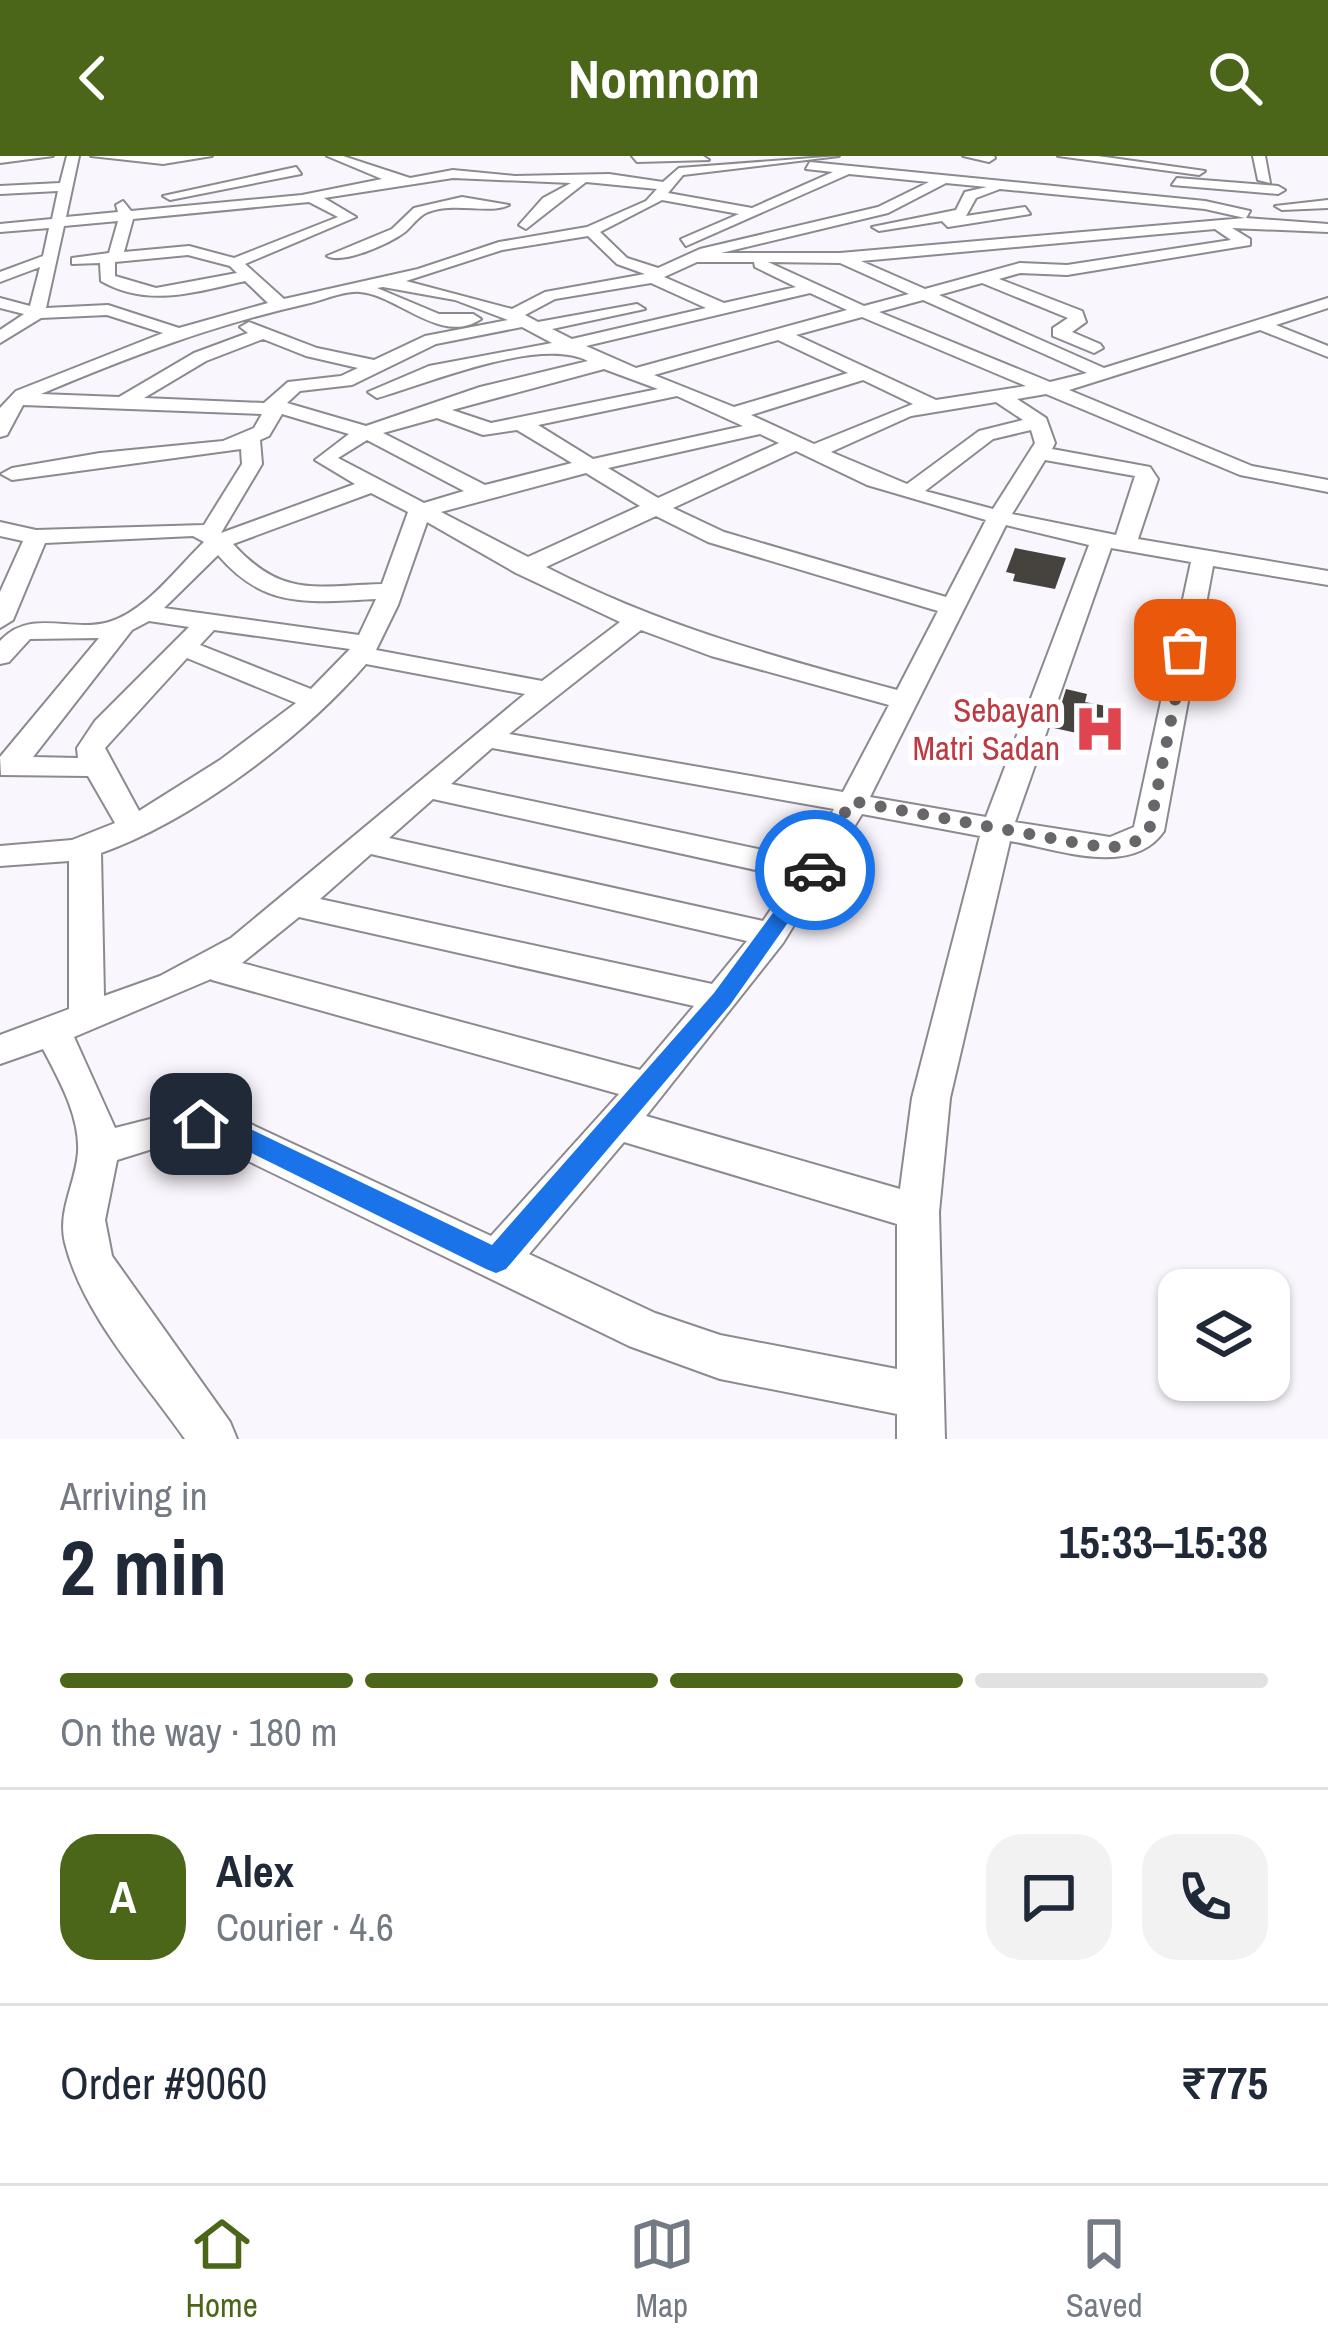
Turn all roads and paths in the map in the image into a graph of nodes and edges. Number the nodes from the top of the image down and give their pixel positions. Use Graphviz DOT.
graph roads {
  1 [pos="47,156"];
  2 [pos="73,156"];
  3 [pos="97,156"];
  4 [pos="206,156"];
  5 [pos="333,156"];
  6 [pos="468,156"];
  7 [pos="833,156"];
  8 [pos="969,156"];
  9 [pos="1064,156"];
  10 [pos="1211,156"];
  11 [pos="1256,156"];
  12 [pos="106,157"];
  13 [pos="631,157"];
  14 [pos="1074,157"];
  15 [pos="173,158"];
  16 [pos="195,158"];
  17 [pos="988,159"];
  18 [pos="1119,159"];
  19 [pos="945,160"];
  20 [pos="1161,162"];
  21 [pos="778,163"];
  22 [pos="3,165"];
  23 [pos="1005,165"];
  24 [pos="805,166"];
  25 [pos="711,169"];
  26 [pos="847,170"];
  27 [pos="1045,170"];
  28 [pos="296,171"];
  29 [pos="503,171"];
  30 [pos="680,172"];
  31 [pos="1099,175"];
  32 [pos="1208,176"];
  33 [pos="944,179"];
  34 [pos="1264,179"];
  35 [pos="580,180"];
  36 [pos="399,181"];
  37 [pos="768,181"];
  38 [pos="242,182"];
  39 [pos="983,185"];
  40 [pos="223,186"];
  41 [pos="65,187"];
  42 [pos="0,190"];
  43 [pos="204,190"];
  44 [pos="665,192"];
  45 [pos="754,192"];
  46 [pos="183,194"];
  47 [pos="1130,197"];
  48 [pos="313,198"];
  49 [pos="1280,198"];
  50 [pos="1083,200"];
  51 [pos="1328,204"];
  52 [pos="502,205"];
  53 [pos="205,210"];
  54 [pos="1025,211"];
  55 [pos="279,212"];
  56 [pos="876,212"];
  57 [pos="748,213"];
  58 [pos="221,216"];
  59 [pos="1251,216"];
  60 [pos="1106,217"];
  61 [pos="56,220"];
  62 [pos="124,220"];
  63 [pos="100,221"];
  64 [pos="903,221"];
  65 [pos="1204,224"];
  66 [pos="1282,224"];
  67 [pos="526,225"];
  68 [pos="0,226"];
  69 [pos="1126,226"];
  70 [pos="186,229"];
  71 [pos="928,229"];
  72 [pos="1328,229"];
  73 [pos="591,231"];
  74 [pos="152,232"];
  75 [pos="313,232"];
  76 [pos="792,232"];
  77 [pos="1057,232"];
  78 [pos="1328,240"];
  79 [pos="1018,241"];
  80 [pos="816,244"];
  81 [pos="967,244"];
  82 [pos="9,246"];
  83 [pos="499,246"];
  84 [pos="945,247"];
  85 [pos="266,248"];
  86 [pos="907,251"];
  87 [pos="697,254"];
  88 [pos="869,255"];
  89 [pos="335,256"];
  90 [pos="111,257"];
  91 [pos="840,257"];
  92 [pos="48,259"];
  93 [pos="77,260"];
  94 [pos="753,260"];
  95 [pos="0,262"];
  96 [pos="240,269"];
  97 [pos="18,270"];
  98 [pos="1014,270"];
  99 [pos="422,274"];
  100 [pos="655,275"];
  101 [pos="0,277"];
  102 [pos="984,278"];
  103 [pos="384,282"];
  104 [pos="211,284"];
  105 [pos="360,286"];
  106 [pos="812,288"];
  107 [pos="924,295"];
  108 [pos="272,297"];
  109 [pos="698,298"];
  110 [pos="0,303"];
  111 [pos="1328,303"];
  112 [pos="718,307"];
  113 [pos="108,310"];
  114 [pos="862,311"];
  115 [pos="37,313"];
  116 [pos="243,318"];
  117 [pos="520,319"];
  118 [pos="1256,323"];
  119 [pos="151,333"];
  120 [pos="779,334"];
  121 [pos="0,338"];
  122 [pos="569,345"];
  123 [pos="1328,352"];
  124 [pos="339,358"];
  125 [pos="605,363"];
  126 [pos="1139,364"];
  127 [pos="375,366"];
  128 [pos="635,374"];
  129 [pos="865,374"];
  130 [pos="1106,375"];
  131 [pos="345,382"];
  132 [pos="302,385"];
  133 [pos="1049,388"];
  134 [pos="679,390"];
  135 [pos="377,392"];
  136 [pos="11,393"];
  137 [pos="1000,396"];
  138 [pos="121,404"];
  139 [pos="276,406"];
  140 [pos="932,406"];
  141 [pos="214,409"];
  142 [pos="435,411"];
  143 [pos="733,414"];
  144 [pos="1040,422"];
  145 [pos="520,423"];
  146 [pos="1,427"];
  147 [pos="760,428"];
  148 [pos="368,433"];
  149 [pos="250,440"];
  150 [pos="804,448"];
  151 [pos="156,453"];
  152 [pos="1039,453"];
  153 [pos="589,466"];
  154 [pos="6,467"];
  155 [pos="370,486"];
  156 [pos="1328,486"];
  157 [pos="480,491"];
  158 [pos="910,492"];
  159 [pos="0,497"];
  160 [pos="656,507"];
  161 [pos="419,512"];
  162 [pos="998,519"];
  163 [pos="0,530"];
  164 [pos="36,537"];
  165 [pos="214,537"];
  166 [pos="1113,543"];
  167 [pos="1203,559"];
  168 [pos="524,568"];
  169 [pos="1328,578"];
  170 [pos="389,591"];
  171 [pos="952,607"];
  172 [pos="133,619"];
  173 [pos="210,620"];
  174 [pos="638,620"];
  175 [pos="8,628"];
  176 [pos="183,647"];
  177 [pos="363,650"];
  178 [pos="0,656"];
  179 [pos="547,690"];
  180 [pos="314,700"];
  181 [pos="902,700"];
  182 [pos="44,724"];
  183 [pos="105,728"];
  184 [pos="486,738"];
  185 [pos="6,766"];
  186 [pos="97,767"];
  187 [pos="426,788"];
  188 [pos="851,801"];
  189 [pos="998,827"];
  190 [pos="134,829"];
  191 [pos="362,842"];
  192 [pos="85,848"];
  193 [pos="0,856"];
  194 [pos="814,872"];
  195 [pos="292,904"];
  196 [pos="771,935"];
  197 [pos="212,967"];
  198 [pos="722,999"];
  199 [pos="70,1024"];
  200 [pos="0,1050"];
  201 [pos="647,1088"];
  202 [pos="616,1124"];
  203 [pos="98,1150"];
  204 [pos="918,1211"];
  205 [pos="496,1261"];
  206 [pos="920,1396"];
  207 [pos="213,1439"];
  208 [pos="921,1439"];
  1 -- 22 [label="street"];
  2 -- 41 [label="street"];
  3 -- 12 [label="street"];
  4 -- 16 [label="street"];
  5 -- 36 [label="street"];
  6 -- 36 [label="street"];
  7 -- 21 [label="street"];
  8 -- 17 [label="street"];
  9 -- 14 [label="street"];
  10 -- 32 [label="street"];
  11 -- 34 [label="street"];
  12 -- 15 [label="street"];
  12 -- 43 [label="street"];
  13 -- 25 [label="street"];
  13 -- 30 [label="street"];
  14 -- 18 [label="street"];
  15 -- 16 [label="street"];
  16 -- 38 [label="street"];
  17 -- 19 [label="street"];
  17 -- 23 [label="street"];
  17 -- 39 [label="street"];
  18 -- 20 [label="street"];
  20 -- 32 [label="street"];
  21 -- 24 [label="street"];
  21 -- 25 [label="street"];
  24 -- 26 [label="street"];
  24 -- 37 [label="street"];
  25 -- 30 [label="street"];
  26 -- 33 [label="street"];
  26 -- 57 [label="street"];
  27 -- 31 [label="street"];
  28 -- 38 [label="street"];
  29 -- 35 [label="street"];
  29 -- 36 [label="street"];
  29 -- 52 [label="street"];
  30 -- 44 [label="street"];
  31 -- 32 [label="street"];
  31 -- 50 [label="street"];
  32 -- 34 [label="street"];
  32 -- 49 [label="street"];
  33 -- 39 [label="street"];
  33 -- 56 [label="street"];
  34 -- 49 [label="street"];
  35 -- 44 [label="street"];
  35 -- 67 [label="street"];
  36 -- 48 [label="street"];
  38 -- 40 [label="street"];
  39 -- 50 [label="street"];
  39 -- 54 [label="street"];
  39 -- 64 [label="street"];
  40 -- 43 [label="street"];
  40 -- 55 [label="street"];
  41 -- 42 [label="street"];
  41 -- 61 [label="street"];
  43 -- 46 [label="street"];
  44 -- 57 [label="street"];
  44 -- 73 [label="street"];
  45 -- 57 [label="street"];
  46 -- 53 [label="street"];
  46 -- 62 [label="street"];
  47 -- 50 [label="street"];
  47 -- 59 [label="street"];
  47 -- 65 [label="street"];
  48 -- 55 [label="street"];
  48 -- 75 [label="street"];
  49 -- 51 [label="street"];
  49 -- 66 [label="street"];
  52 -- 67 [label="street"];
  52 -- 89 [label="street"];
  53 -- 55 [label="street"];
  53 -- 58 [label="street"];
  53 -- 62 [label="street"];
  54 -- 71 [label="street"];
  54 -- 77 [label="street"];
  55 -- 58 [label="street"];
  55 -- 75 [label="street"];
  56 -- 64 [label="street"];
  56 -- 76 [label="street"];
  57 -- 87 [label="street"];
  58 -- 70 [label="street"];
  59 -- 65 [label="street"];
  59 -- 66 [label="street"];
  60 -- 69 [label="street"];
  61 -- 62 [label="street"];
  61 -- 63 [label="street"];
  61 -- 68 [label="street"];
  61 -- 92 [label="street"];
  62 -- 63 [label="street"];
  62 -- 74 [label="street"];
  62 -- 90 [label="street"];
  63 -- 93 [label="street"];
  64 -- 80 [label="street"];
  65 -- 66 [label="street"];
  65 -- 69 [label="street"];
  65 -- 79 [label="street"];
  65 -- 98 [label="street"];
  66 -- 72 [label="street"];
  66 -- 78 [label="street"];
  67 -- 83 [label="street"];
  68 -- 82 [label="street"];
  69 -- 77 [label="street"];
  71 -- 81 [label="street"];
  71 -- 88 [label="street"];
  73 -- 83 [label="street"];
  73 -- 100 [label="street"];
  75 -- 85 [label="street"];
  76 -- 80 [label="street"];
  76 -- 87 [label="street"];
  77 -- 79 [label="street"];
  79 -- 81 [label="street"];
  80 -- 91 [label="street"];
  81 -- 84 [label="street"];
  83 -- 99 [label="street"];
  84 -- 86 [label="street"];
  84 -- 98 [label="street"];
  85 -- 89 [label="street"];
  85 -- 96 [label="street"];
  86 -- 88 [label="street"];
  86 -- 102 [label="street"];
  87 -- 94 [label="street"];
  87 -- 100 [label="street"];
  88 -- 91 [label="street"];
  89 -- 99 [label="street"];
  90 -- 93 [label="street"];
  90 -- 96 [label="street"];
  90 -- 104 [label="street"];
  91 -- 94 [label="street"];
  91 -- 107 [label="street"];
  92 -- 97 [label="street"];
  92 -- 115 [label="street"];
  93 -- 113 [label="street"];
  94 -- 106 [label="street"];
  95 -- 97 [label="street"];
  96 -- 104 [label="street"];
  96 -- 108 [label="street"];
  97 -- 101 [label="street"];
  98 -- 102 [label="street"];
  99 -- 103 [label="street"];
  100 -- 109 [label="street"];
  100 -- 117 [label="street"];
  102 -- 107 [label="street"];
  102 -- 126 [label="street"];
  103 -- 105 [label="street"];
  103 -- 117 [label="street"];
  104 -- 116 [label="street"];
  105 -- 108 [label="street"];
  105 -- 117 [label="street"];
  106 -- 112 [label="street"];
  106 -- 114 [label="street"];
  107 -- 114 [label="street"];
  107 -- 130 [label="street"];
  108 -- 116 [label="street"];
  109 -- 112 [label="street"];
  109 -- 117 [label="street"];
  110 -- 115 [label="street"];
  111 -- 118 [label="street"];
  112 -- 120 [label="street"];
  112 -- 122 [label="street"];
  113 -- 115 [label="street"];
  113 -- 119 [label="street"];
  114 -- 120 [label="street"];
  114 -- 133 [label="street"];
  115 -- 121 [label="street"];
  116 -- 119 [label="street"];
  116 -- 119 [label="street"];
  116 -- 119 [label="street"];
  116 -- 124 [label="street"];
  116 -- 138 [label="street"];
  117 -- 122 [label="street"];
  117 -- 127 [label="street"];
  118 -- 123 [label="street"];
  118 -- 126 [label="street"];
  119 -- 136 [label="street"];
  120 -- 128 [label="street"];
  120 -- 129 [label="street"];
  122 -- 125 [label="street"];
  122 -- 135 [label="street"];
  124 -- 127 [label="street"];
  124 -- 132 [label="street"];
  125 -- 128 [label="street"];
  125 -- 142 [label="street"];
  126 -- 130 [label="street"];
  127 -- 131 [label="street"];
  128 -- 134 [label="street"];
  129 -- 140 [label="street"];
  129 -- 143 [label="street"];
  130 -- 133 [label="street"];
  131 -- 132 [label="street"];
  131 -- 135 [label="street"];
  132 -- 139 [label="street"];
  133 -- 137 [label="street"];
  133 -- 156 [label="street"];
  134 -- 143 [label="street"];
  134 -- 145 [label="street"];
  135 -- 142 [label="street"];
  136 -- 138 [label="street"];
  136 -- 146 [label="street"];
  137 -- 140 [label="street"];
  137 -- 144 [label="street"];
  138 -- 141 [label="street"];
  139 -- 141 [label="street"];
  139 -- 148 [label="street"];
  139 -- 149 [label="street"];
  140 -- 150 [label="street"];
  141 -- 151 [label="street"];
  142 -- 145 [label="street"];
  142 -- 148 [label="street"];
  143 -- 147 [label="street"];
  144 -- 152 [label="street"];
  144 -- 158 [label="street"];
  145 -- 153 [label="street"];
  147 -- 150 [label="street"];
  147 -- 153 [label="street"];
  148 -- 155 [label="street"];
  148 -- 157 [label="street"];
  149 -- 151 [label="street"];
  149 -- 165 [label="street"];
  150 -- 158 [label="street"];
  150 -- 160 [label="street"];
  151 -- 154 [label="street"];
  152 -- 162 [label="street"];
  152 -- 166 [label="street"];
  153 -- 157 [label="street"];
  153 -- 160 [label="street"];
  154 -- 159 [label="street"];
  155 -- 161 [label="street"];
  155 -- 165 [label="street"];
  157 -- 161 [label="street"];
  158 -- 162 [label="street"];
  160 -- 168 [label="street"];
  160 -- 171 [label="street"];
  161 -- 168 [label="street"];
  161 -- 170 [label="street"];
  162 -- 166 [label="street"];
  162 -- 171 [label="street"];
  163 -- 164 [label="street"];
  164 -- 165 [label="street"];
  164 -- 175 [label="street"];
  165 -- 170 [label="street"];
  165 -- 172 [label="street"];
  166 -- 167 [label="street"];
  166 -- 189 [label="street"];
  167 -- 169 [label="street"];
  167 -- 189 [label="street"];
  168 -- 174 [label="street"];
  170 -- 177 [label="street"];
  171 -- 181 [label="street"];
  172 -- 173 [label="street"];
  172 -- 175 [label="street"];
  172 -- 182 [label="street"];
  173 -- 176 [label="street"];
  173 -- 177 [label="street"];
  174 -- 179 [label="street"];
  174 -- 181 [label="street"];
  175 -- 178 [label="street"];
  176 -- 180 [label="street"];
  176 -- 183 [label="street"];
  177 -- 179 [label="street"];
  177 -- 180 [label="street"];
  179 -- 184 [label="street"];
  180 -- 190 [label="street"];
  181 -- 188 [label="street"];
  182 -- 183 [label="street"];
  182 -- 185 [label="street"];
  183 -- 186 [label="street"];
  184 -- 187 [label="street"];
  184 -- 188 [label="street"];
  185 -- 186 [label="street"];
  186 -- 190 [label="street"];
  187 -- 191 [label="street"];
  187 -- 194 [label="street"];
  188 -- 189 [label="street"];
  188 -- 194 [label="street"];
  189 -- 204 [label="street"];
  190 -- 192 [label="street"];
  191 -- 195 [label="street"];
  191 -- 196 [label="street"];
  192 -- 193 [label="street"];
  192 -- 199 [label="street"];
  194 -- 196 [label="street"];
  195 -- 197 [label="street"];
  195 -- 198 [label="street"];
  196 -- 198 [label="street"];
  197 -- 199 [label="street"];
  197 -- 201 [label="street"];
  198 -- 201 [label="street"];
  199 -- 200 [label="street"];
  199 -- 203 [label="street"];
  201 -- 202 [label="street"];
  202 -- 204 [label="street"];
  202 -- 205 [label="street"];
  203 -- 205 [label="street"];
  203 -- 207 [label="street"];
  204 -- 206 [label="street"];
  205 -- 206 [label="street"];
  206 -- 208 [label="street"];
}
